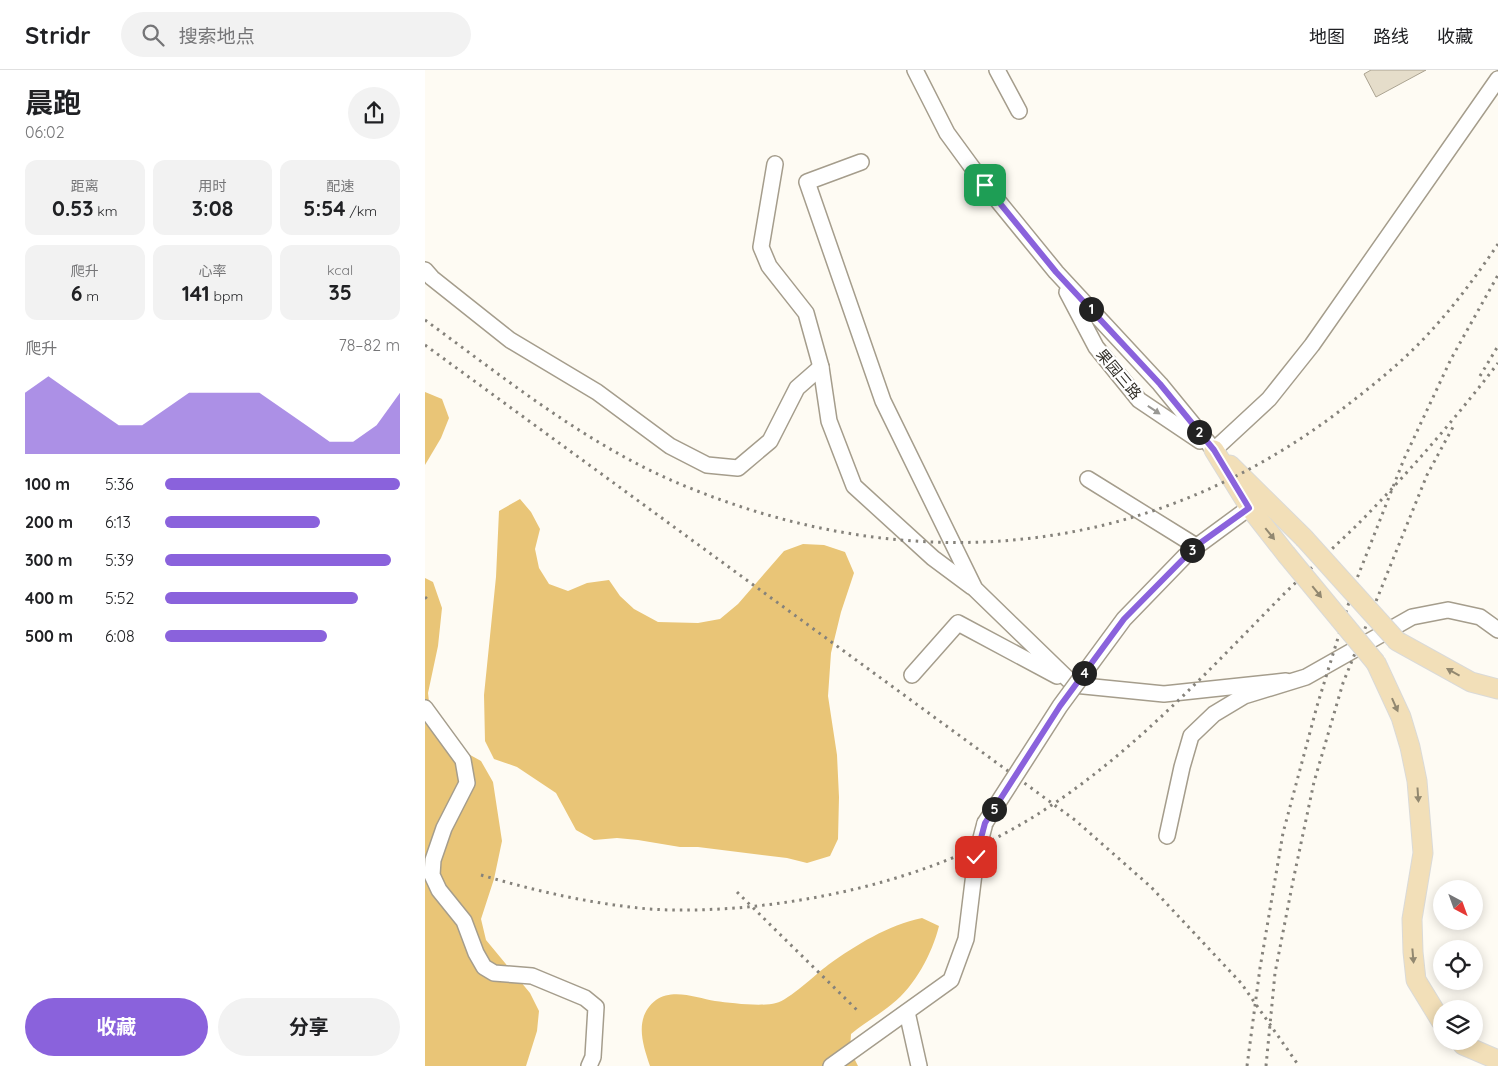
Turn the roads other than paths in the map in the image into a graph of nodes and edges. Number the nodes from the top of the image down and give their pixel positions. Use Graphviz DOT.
graph roads {
  1 [pos="915,70"];
  2 [pos="997,70"];
  3 [pos="1498,80"];
  4 [pos="1019,111"];
  5 [pos="861,162"];
  6 [pos="775,164"];
  7 [pos="425,270"];
  8 [pos="1056,272"];
  9 [pos="821,368"];
  10 [pos="1214,450"];
  11 [pos="1088,479"];
  12 [pos="1264,496"];
  13 [pos="1249,508"];
  14 [pos="1191,551"];
  15 [pos="975,589"];
  16 [pos="1498,630"];
  17 [pos="912,675"];
  18 [pos="1286,681"];
  19 [pos="1074,685"];
  20 [pos="1498,689"];
  21 [pos="425,708"];
  22 [pos="1167,836"];
  23 [pos="1433,1009"];
  24 [pos="907,1012"];
  25 [pos="1475,1050"];
  26 [pos="1498,1060"];
  27 [pos="589,1066"];
  28 [pos="831,1066"];
  29 [pos="919,1066"];
  1 -- 8 [label="street, 果园三路"];
  2 -- 4 [label="street"];
  3 -- 10 [label="street"];
  5 -- 15 [label="street"];
  6 -- 9 [label="street"];
  7 -- 9 [label="street"];
  8 -- 10 [label="street, 果园三路"];
  8 -- 10 [label="street, 果园三路, one-way"];
  9 -- 15 [label="street"];
  10 -- 12 [label="main road"];
  10 -- 13 [label="main road"];
  11 -- 14 [label="street"];
  12 -- 13 [label="street"];
  20 -- 12 [label="main road, one-way, bridge"];
  13 -- 14 [label="street"];
  13 -- 23 [label="main road, one-way, bridge"];
  14 -- 24 [label="street, bridge"];
  15 -- 19 [label="street"];
  16 -- 18 [label="street"];
  17 -- 19 [label="street"];
  18 -- 19 [label="street"];
  18 -- 22 [label="street"];
  21 -- 27 [label="street"];
  24 -- 28 [label="street"];
  24 -- 29 [label="street"];
  25 -- 26 [label="main road"];
}
